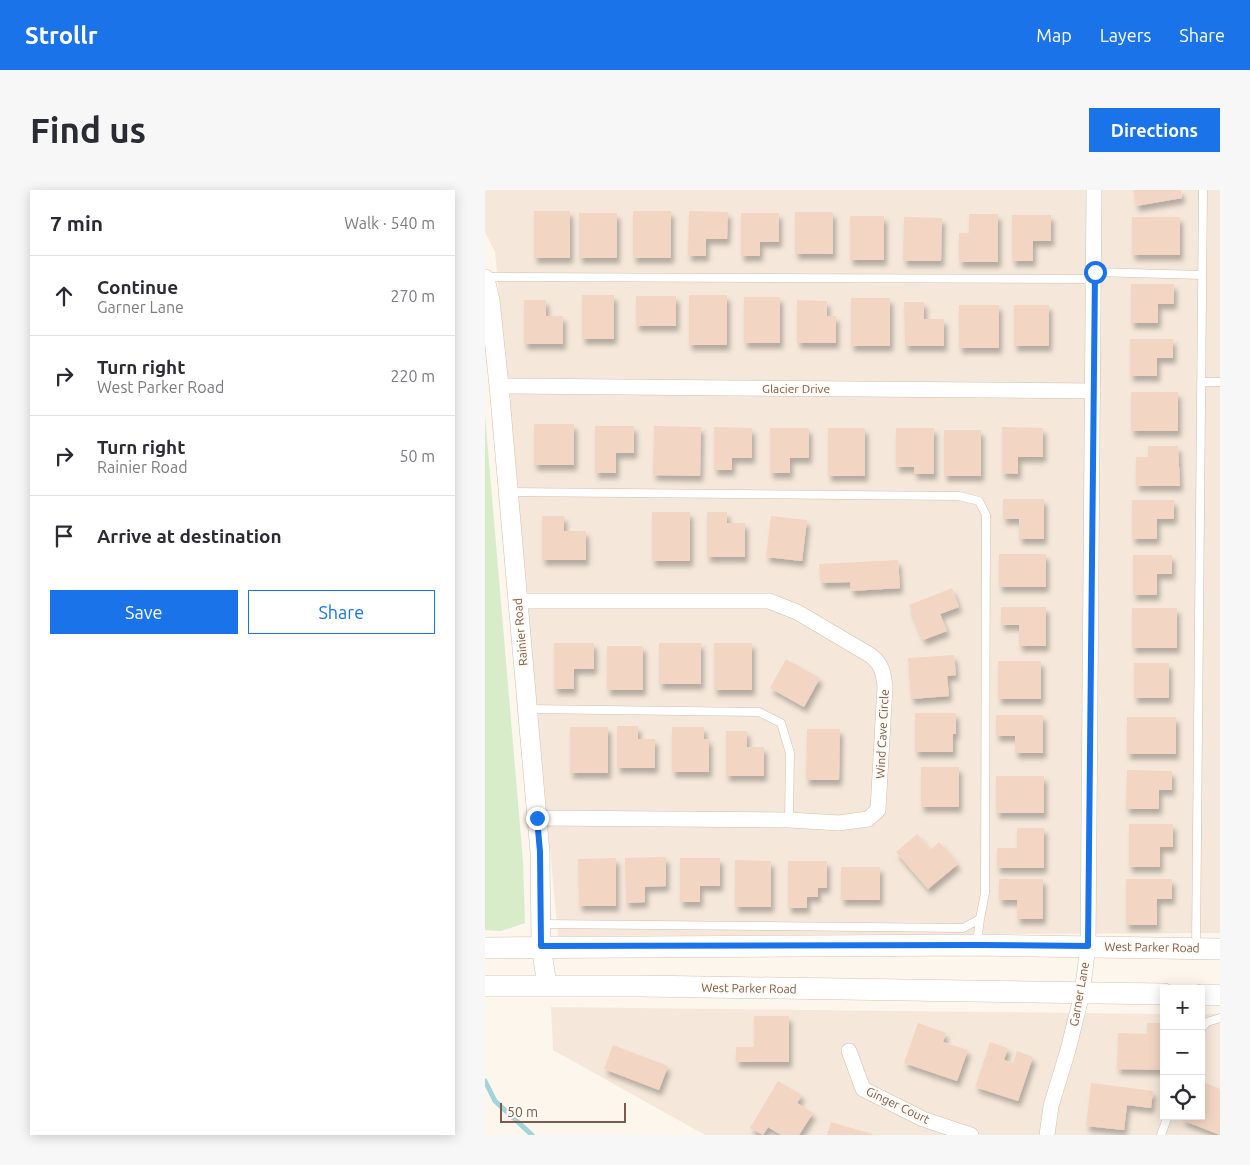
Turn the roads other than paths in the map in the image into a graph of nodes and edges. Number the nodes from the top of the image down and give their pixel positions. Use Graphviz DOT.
graph roads {
  1 [pos="1094,190"];
  2 [pos="1203,190"];
  3 [pos="1202,275"];
  4 [pos="1094,276"];
  5 [pos="485,278"];
  6 [pos="1201,382"];
  7 [pos="1220,382"];
  8 [pos="499,386"];
  9 [pos="1093,391"];
  10 [pos="508,492"];
  11 [pos="518,601"];
  12 [pos="527,710"];
  13 [pos="537,818"];
  14 [pos="789,820"];
  15 [pos="980,919"];
  16 [pos="541,924"];
  17 [pos="977,945"];
  18 [pos="541,946"];
  19 [pos="1088,946"];
  20 [pos="494,948"];
  21 [pos="1196,948"];
  22 [pos="1220,949"];
  23 [pos="547,985"];
  24 [pos="485,986"];
  25 [pos="1082,994"];
  26 [pos="1160,994"];
  27 [pos="1205,995"];
  28 [pos="1220,995"];
  29 [pos="1220,1018"];
  30 [pos="1205,1024"];
  31 [pos="849,1051"];
  32 [pos="1167,1120"];
  33 [pos="971,1135"];
  34 [pos="1047,1135"];
  35 [pos="1161,1135"];
  1 -- 4 [label="street, Garner Lane"];
  2 -- 3 [label="lane"];
  3 -- 4 [label="lane"];
  3 -- 6 [label="lane"];
  4 -- 5 [label="lane"];
  4 -- 9 [label="street, Garner Lane"];
  5 -- 8 [label="street, Rainier Road"];
  6 -- 7 [label="lane"];
  6 -- 21 [label="lane"];
  8 -- 9 [label="street, Glacier Drive"];
  8 -- 10 [label="street, Rainier Road"];
  9 -- 19 [label="street, Garner Lane"];
  10 -- 11 [label="street, Rainier Road"];
  10 -- 15 [label="lane"];
  11 -- 12 [label="street, Rainier Road"];
  11 -- 14 [label="street, Wind Cave Circle"];
  12 -- 13 [label="street, Rainier Road"];
  12 -- 14 [label="lane"];
  13 -- 14 [label="street, Wind Cave Circle"];
  13 -- 16 [label="street, Rainier Road"];
  15 -- 16 [label="lane"];
  15 -- 17 [label="lane"];
  16 -- 18 [label="street, Rainier Road"];
  17 -- 18 [label="main road, West Parker Road"];
  17 -- 19 [label="main road, West Parker Road"];
  18 -- 20 [label="main road, West Parker Road"];
  18 -- 23 [label="street, Rainier Road"];
  19 -- 21 [label="main road, West Parker Road"];
  19 -- 25 [label="street, Garner Lane"];
  21 -- 22 [label="main road, West Parker Road"];
  23 -- 24 [label="main road, West Parker Road"];
  23 -- 25 [label="main road, West Parker Road"];
  25 -- 26 [label="main road, West Parker Road"];
  25 -- 34 [label="street, Garner Lane"];
  27 -- 28 [label="main road"];
  29 -- 30 [label="lane"];
  31 -- 33 [label="street, Ginger Court"];
  32 -- 35 [label="lane"];
}
